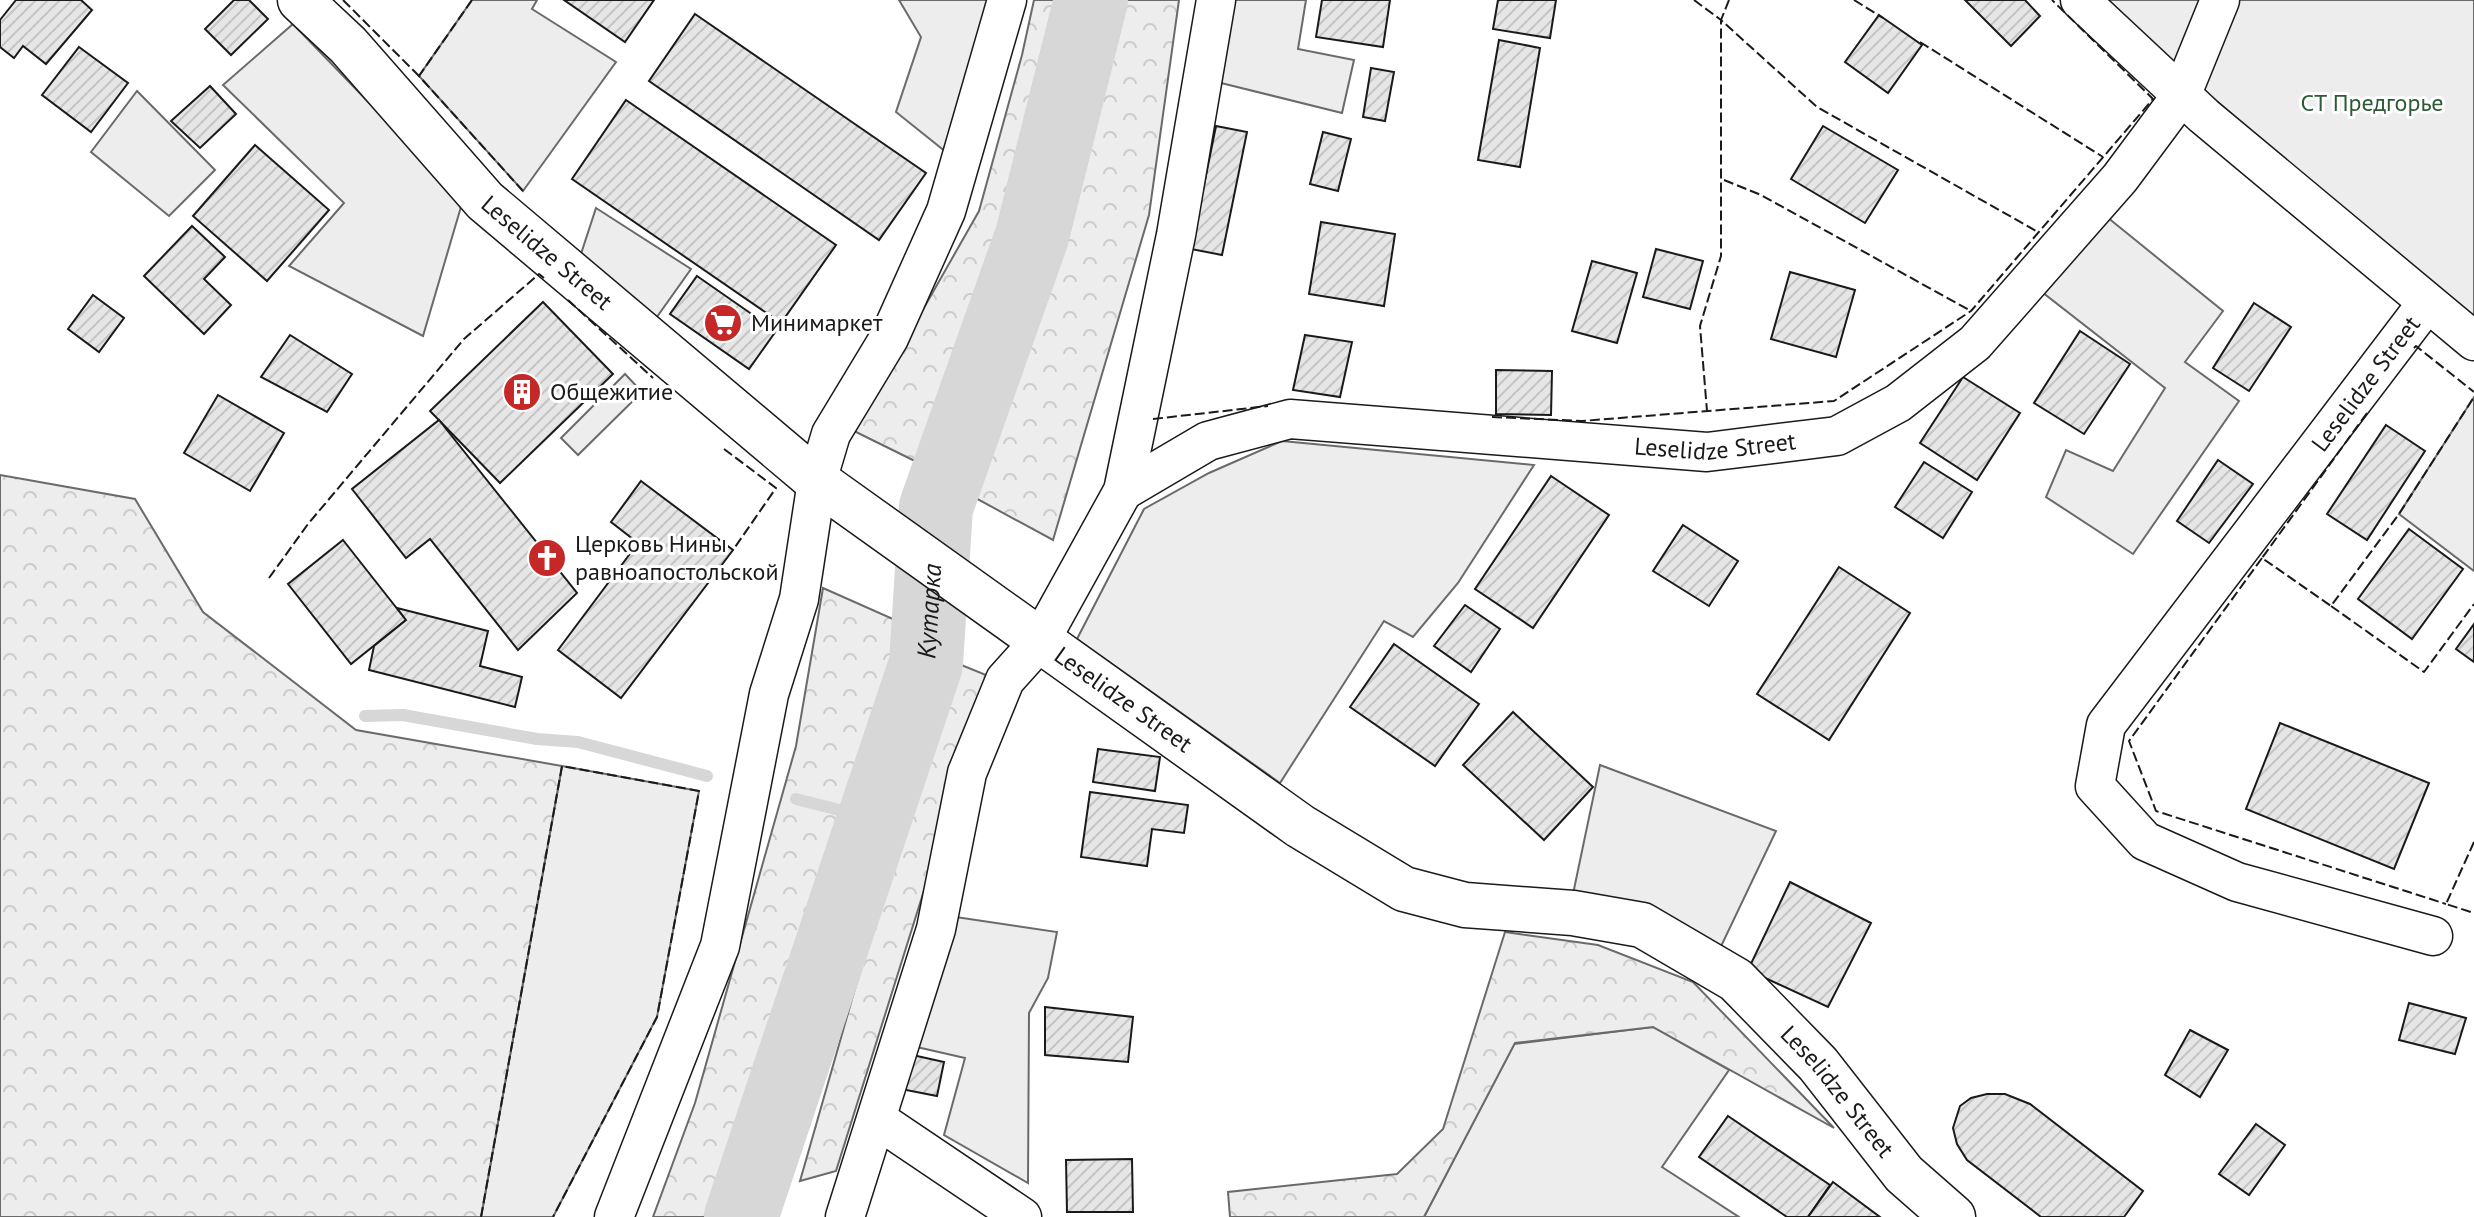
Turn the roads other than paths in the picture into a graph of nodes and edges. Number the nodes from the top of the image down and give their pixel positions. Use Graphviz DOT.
graph roads {
  1 [pos="300,0"];
  2 [pos="1007,0"];
  3 [pos="1216,0"];
  4 [pos="2080,0"];
  5 [pos="2220,0"];
  6 [pos="2181,96"];
  7 [pos="2427,303"];
  8 [pos="2474,341"];
  9 [pos="1123,491"];
  10 [pos="832,492"];
  11 [pos="1040,641"];
  12 [pos="2433,936"];
  13 [pos="878,1120"];
  14 [pos="614,1217"];
  15 [pos="845,1217"];
  16 [pos="1022,1217"];
  17 [pos="1953,1217"];
  1 -- 10 [label="street, Leselidze Street"];
  2 -- 10 [label="street"];
  3 -- 9 [label="street, Leselidze Street"];
  4 -- 6 [label="street, Leselidze Street"];
  5 -- 6 [label="street, Leselidze Street"];
  6 -- 7 [label="street, Leselidze Street"];
  6 -- 9 [label="street, Leselidze Street"];
  7 -- 8 [label="street, Leselidze Street"];
  7 -- 12 [label="street, Leselidze Street"];
  9 -- 11 [label="street, Leselidze Street"];
  10 -- 11 [label="street, Leselidze Street"];
  10 -- 14 [label="street"];
  11 -- 13 [label="street, Leselidze Street"];
  11 -- 17 [label="street, Leselidze Street"];
  13 -- 15 [label="street, Leselidze Street"];
  13 -- 16 [label="street"];
}
